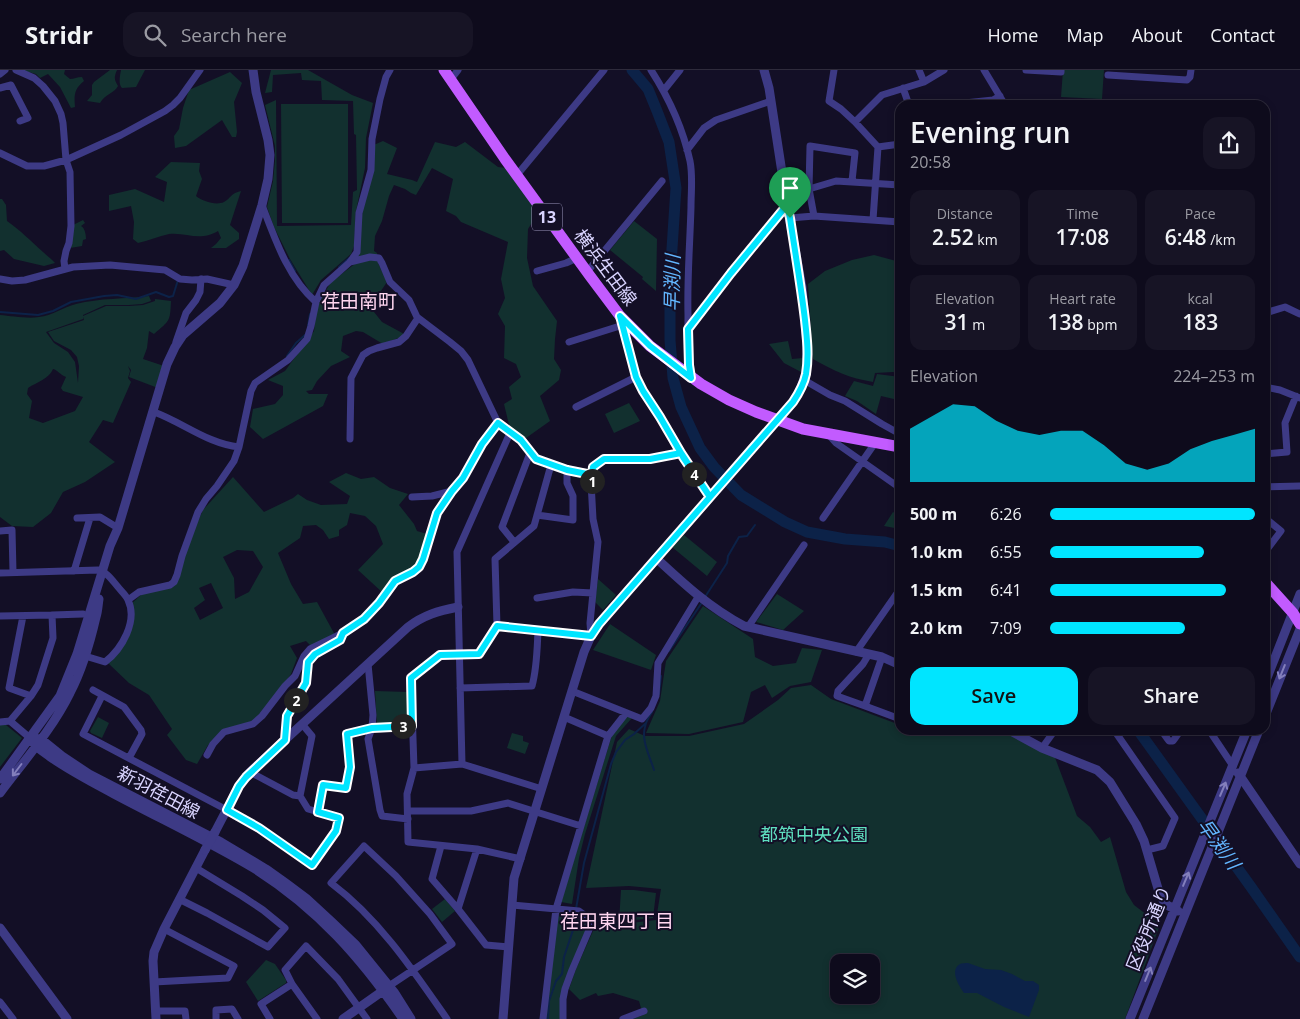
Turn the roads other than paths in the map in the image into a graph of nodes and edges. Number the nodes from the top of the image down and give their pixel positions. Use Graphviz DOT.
graph roads {
  1 [pos="5,70"];
  2 [pos="16,70"];
  3 [pos="200,70"];
  4 [pos="253,70"];
  5 [pos="390,70"];
  6 [pos="604,70"];
  7 [pos="651,70"];
  8 [pos="680,70"];
  9 [pos="764,70"];
  10 [pos="834,70"];
  11 [pos="918,70"];
  12 [pos="944,70"];
  13 [pos="984,70"];
  14 [pos="1026,70"];
  15 [pos="1061,70"];
  16 [pos="1191,70"];
  17 [pos="451,73"];
  18 [pos="1147,73"];
  19 [pos="0,74"];
  20 [pos="1108,75"];
  21 [pos="924,82"];
  22 [pos="0,88"];
  23 [pos="903,88"];
  24 [pos="664,90"];
  25 [pos="1000,96"];
  26 [pos="907,100"];
  27 [pos="994,100"];
  28 [pos="1002,100"];
  29 [pos="771,101"];
  30 [pos="20,121"];
  31 [pos="855,122"];
  32 [pos="895,145"];
  33 [pos="878,147"];
  34 [pos="686,150"];
  35 [pos="0,153"];
  36 [pos="66,160"];
  37 [pos="517,175"];
  38 [pos="662,180"];
  39 [pos="852,181"];
  40 [pos="875,183"];
  41 [pos="895,185"];
  42 [pos="810,189"];
  43 [pos="262,205"];
  44 [pos="787,205"];
  45 [pos="814,216"];
  46 [pos="790,218"];
  47 [pos="873,220"];
  48 [pos="895,222"];
  49 [pos="577,258"];
  50 [pos="350,262"];
  51 [pos="65,269"];
  52 [pos="537,271"];
  53 [pos="587,272"];
  54 [pos="0,279"];
  55 [pos="201,279"];
  56 [pos="234,285"];
  57 [pos="314,300"];
  58 [pos="1270,312"];
  59 [pos="1300,314"];
  60 [pos="418,318"];
  61 [pos="622,321"];
  62 [pos="688,329"];
  63 [pos="569,342"];
  64 [pos="175,347"];
  65 [pos="636,377"];
  66 [pos="691,377"];
  67 [pos="804,380"];
  68 [pos="1270,388"];
  69 [pos="1298,397"];
  70 [pos="576,407"];
  71 [pos="154,412"];
  72 [pos="777,420"];
  73 [pos="498,423"];
  74 [pos="895,431"];
  75 [pos="510,433"];
  76 [pos="828,434"];
  77 [pos="350,440"];
  78 [pos="875,443"];
  79 [pos="895,446"];
  80 [pos="239,447"];
  81 [pos="530,453"];
  82 [pos="681,453"];
  83 [pos="1270,454"];
  84 [pos="862,461"];
  85 [pos="551,465"];
  86 [pos="567,470"];
  87 [pos="591,482"];
  88 [pos="895,484"];
  89 [pos="1300,486"];
  90 [pos="1270,487"];
  91 [pos="452,491"];
  92 [pos="412,497"];
  93 [pos="710,497"];
  94 [pos="537,514"];
  95 [pos="77,518"];
  96 [pos="90,518"];
  97 [pos="823,518"];
  98 [pos="1270,522"];
  99 [pos="118,528"];
  100 [pos="0,531"];
  101 [pos="514,542"];
  102 [pos="804,545"];
  103 [pos="1270,545"];
  104 [pos="656,558"];
  105 [pos="74,571"];
  106 [pos="104,571"];
  107 [pos="13,572"];
  108 [pos="0,573"];
  109 [pos="1270,587"];
  110 [pos="593,593"];
  111 [pos="1300,594"];
  112 [pos="895,596"];
  113 [pos="698,597"];
  114 [pos="537,598"];
  115 [pos="128,600"];
  116 [pos="458,607"];
  117 [pos="83,614"];
  118 [pos="52,615"];
  119 [pos="1296,615"];
  120 [pos="0,616"];
  121 [pos="23,616"];
  122 [pos="1300,624"];
  123 [pos="497,626"];
  124 [pos="748,628"];
  125 [pos="1300,629"];
  126 [pos="538,631"];
  127 [pos="343,633"];
  128 [pos="591,636"];
  129 [pos="856,652"];
  130 [pos="869,654"];
  131 [pos="84,656"];
  132 [pos="459,656"];
  133 [pos="882,657"];
  134 [pos="895,663"];
  135 [pos="368,664"];
  136 [pos="1270,672"];
  137 [pos="460,688"];
  138 [pos="93,690"];
  139 [pos="572,691"];
  140 [pos="31,696"];
  141 [pos="102,696"];
  142 [pos="1270,704"];
  143 [pos="865,706"];
  144 [pos="626,713"];
  145 [pos="895,717"];
  146 [pos="564,718"];
  147 [pos="0,722"];
  148 [pos="10,722"];
  149 [pos="302,724"];
  150 [pos="412,726"];
  151 [pos="372,728"];
  152 [pos="1017,735"];
  153 [pos="1051,735"];
  154 [pos="1117,735"];
  155 [pos="1164,735"];
  156 [pos="1178,735"];
  157 [pos="1212,735"];
  158 [pos="1245,735"];
  159 [pos="1257,735"];
  160 [pos="608,736"];
  161 [pos="285,740"];
  162 [pos="35,741"];
  163 [pos="1042,748"];
  164 [pos="207,755"];
  165 [pos="129,758"];
  166 [pos="462,764"];
  167 [pos="1233,766"];
  168 [pos="414,768"];
  169 [pos="250,772"];
  170 [pos="1241,777"];
  171 [pos="0,779"];
  172 [pos="542,789"];
  173 [pos="0,793"];
  174 [pos="300,796"];
  175 [pos="227,810"];
  176 [pos="318,812"];
  177 [pos="536,812"];
  178 [pos="408,815"];
  179 [pos="581,826"];
  180 [pos="441,846"];
  181 [pos="477,849"];
  182 [pos="1147,850"];
  183 [pos="521,859"];
  184 [pos="1299,861"];
  185 [pos="196,868"];
  186 [pos="179,899"];
  187 [pos="512,905"];
  188 [pos="1174,908"];
  189 [pos="458,909"];
  190 [pos="558,909"];
  191 [pos="1185,914"];
  192 [pos="0,928"];
  193 [pos="164,929"];
  194 [pos="508,947"];
  195 [pos="413,971"];
  196 [pos="154,982"];
  197 [pos="292,984"];
  198 [pos="386,988"];
  199 [pos="0,1002"];
  200 [pos="360,1007"];
  201 [pos="644,1011"];
  202 [pos="155,1015"];
  203 [pos="13,1019"];
  204 [pos="67,1019"];
  205 [pos="186,1019"];
  206 [pos="216,1019"];
  207 [pos="238,1019"];
  208 [pos="270,1019"];
  209 [pos="317,1019"];
  210 [pos="343,1019"];
  211 [pos="367,1019"];
  212 [pos="403,1019"];
  213 [pos="411,1019"];
  214 [pos="447,1019"];
  215 [pos="503,1019"];
  216 [pos="543,1019"];
  217 [pos="563,1019"];
  218 [pos="624,1019"];
  219 [pos="1130,1019"];
  220 [pos="1143,1019"];
  1 -- 19 [label="street"];
  2 -- 36 [label="street"];
  3 -- 36 [label="street"];
  4 -- 43 [label="street"];
  5 -- 50 [label="street"];
  6 -- 37 [label="street"];
  7 -- 24 [label="street"];
  8 -- 24 [label="street"];
  9 -- 29 [label="street"];
  10 -- 31 [label="street"];
  11 -- 21 [label="street"];
  12 -- 21 [label="street"];
  13 -- 25 [label="street"];
  14 -- 15 [label="street"];
  16 -- 18 [label="street"];
  17 -- 37 [label="main road, 横浜生田線 / 13"];
  18 -- 20 [label="street"];
  21 -- 23 [label="street"];
  22 -- 30 [label="street"];
  23 -- 26 [label="street"];
  23 -- 31 [label="street"];
  24 -- 34 [label="street"];
  25 -- 27 [label="street"];
  25 -- 28 [label="street"];
  29 -- 34 [label="street"];
  29 -- 44 [label="street"];
  31 -- 33 [label="street"];
  32 -- 33 [label="street"];
  33 -- 40 [label="street"];
  34 -- 62 [label="street"];
  35 -- 36 [label="street"];
  36 -- 51 [label="street"];
  37 -- 49 [label="main road, 横浜生田線 / 13"];
  38 -- 53 [label="street"];
  39 -- 40 [label="street"];
  39 -- 42 [label="street"];
  39 -- 42 [label="street"];
  40 -- 41 [label="street"];
  40 -- 47 [label="street"];
  42 -- 45 [label="street"];
  43 -- 56 [label="street"];
  43 -- 57 [label="street"];
  44 -- 46 [label="street"];
  44 -- 62 [label="street"];
  45 -- 46 [label="street"];
  45 -- 47 [label="street"];
  46 -- 67 [label="street"];
  47 -- 48 [label="street"];
  49 -- 52 [label="street"];
  49 -- 53 [label="main road, 横浜生田線 / 13"];
  50 -- 57 [label="street"];
  50 -- 60 [label="street"];
  51 -- 54 [label="street"];
  51 -- 55 [label="street"];
  53 -- 61 [label="main road, 横浜生田線 / 13"];
  55 -- 56 [label="street"];
  55 -- 64 [label="street"];
  56 -- 64 [label="street"];
  57 -- 80 [label="street"];
  58 -- 59 [label="street"];
  60 -- 73 [label="street"];
  60 -- 77 [label="street"];
  61 -- 63 [label="street"];
  61 -- 65 [label="street"];
  61 -- 66 [label="main road, 横浜生田線 / 13"];
  62 -- 66 [label="street"];
  64 -- 71 [label="street"];
  65 -- 70 [label="street"];
  65 -- 82 [label="street"];
  66 -- 72 [label="main road, 13"];
  67 -- 72 [label="street"];
  67 -- 74 [label="street"];
  68 -- 69 [label="street"];
  69 -- 83 [label="street"];
  71 -- 80 [label="street"];
  71 -- 99 [label="street"];
  72 -- 76 [label="main road, 13"];
  72 -- 93 [label="street"];
  73 -- 75 [label="street"];
  73 -- 91 [label="street"];
  75 -- 81 [label="street"];
  75 -- 116 [label="street"];
  76 -- 78 [label="main road, 13"];
  76 -- 84 [label="street"];
  78 -- 79 [label="main road, 13"];
  78 -- 84 [label="street"];
  80 -- 115 [label="street"];
  81 -- 85 [label="street"];
  81 -- 101 [label="street"];
  82 -- 87 [label="street"];
  82 -- 93 [label="street"];
  84 -- 88 [label="street"];
  84 -- 97 [label="street"];
  85 -- 86 [label="street"];
  85 -- 94 [label="street"];
  86 -- 87 [label="street"];
  86 -- 94 [label="street"];
  87 -- 110 [label="street"];
  89 -- 90 [label="street"];
  91 -- 92 [label="street"];
  91 -- 127 [label="street"];
  93 -- 104 [label="street"];
  94 -- 101 [label="street"];
  95 -- 96 [label="street"];
  96 -- 99 [label="street"];
  96 -- 105 [label="street"];
  98 -- 103 [label="street"];
  99 -- 106 [label="street"];
  100 -- 107 [label="street"];
  101 -- 123 [label="street"];
  102 -- 124 [label="street"];
  104 -- 113 [label="street"];
  104 -- 128 [label="street"];
  105 -- 106 [label="street"];
  105 -- 107 [label="street"];
  106 -- 115 [label="street"];
  106 -- 131 [label="street"];
  106 -- 162 [label="street"];
  107 -- 108 [label="street"];
  109 -- 119 [label="main road"];
  110 -- 114 [label="street"];
  110 -- 128 [label="street"];
  111 -- 119 [label="street"];
  112 -- 129 [label="street"];
  113 -- 124 [label="street"];
  113 -- 144 [label="street"];
  115 -- 131 [label="street"];
  116 -- 132 [label="street"];
  116 -- 135 [label="street"];
  117 -- 118 [label="street"];
  118 -- 121 [label="street"];
  118 -- 140 [label="street"];
  119 -- 122 [label="main road"];
  119 -- 136 [label="street"];
  120 -- 121 [label="street"];
  121 -- 140 [label="street"];
  123 -- 126 [label="street"];
  123 -- 132 [label="street"];
  124 -- 129 [label="street"];
  125 -- 142 [label="street, one-way"];
  126 -- 128 [label="street"];
  126 -- 137 [label="street"];
  127 -- 161 [label="street"];
  127 -- 164 [label="street"];
  128 -- 139 [label="street"];
  129 -- 130 [label="street"];
  130 -- 133 [label="street"];
  130 -- 143 [label="street"];
  131 -- 162 [label="street"];
  132 -- 137 [label="street"];
  132 -- 150 [label="street"];
  133 -- 134 [label="street"];
  133 -- 143 [label="street"];
  135 -- 149 [label="street"];
  135 -- 151 [label="street"];
  137 -- 166 [label="street"];
  138 -- 141 [label="street"];
  139 -- 144 [label="street"];
  139 -- 146 [label="street"];
  140 -- 148 [label="street"];
  141 -- 165 [label="street"];
  141 -- 165 [label="street"];
  143 -- 145 [label="street"];
  144 -- 160 [label="street"];
  146 -- 160 [label="street"];
  146 -- 172 [label="street"];
  147 -- 148 [label="street"];
  148 -- 162 [label="street"];
  149 -- 161 [label="street"];
  149 -- 174 [label="street"];
  150 -- 151 [label="street"];
  150 -- 168 [label="street"];
  151 -- 176 [label="street"];
  151 -- 178 [label="street"];
  152 -- 163 [label="street"];
  153 -- 163 [label="street"];
  154 -- 182 [label="street"];
  155 -- 156 [label="street"];
  157 -- 167 [label="street"];
  158 -- 167 [label="street"];
  159 -- 170 [label="street"];
  160 -- 179 [label="street"];
  161 -- 169 [label="street"];
  162 -- 171 [label="street"];
  162 -- 173 [label="street, one-way"];
  162 -- 198 [label="street, 新羽荏田線"];
  163 -- 182 [label="street"];
  165 -- 175 [label="street"];
  166 -- 168 [label="street"];
  166 -- 172 [label="street"];
  167 -- 170 [label="street"];
  188 -- 167 [label="street, 区役所通り, one-way"];
  168 -- 178 [label="street"];
  169 -- 174 [label="street"];
  169 -- 175 [label="street"];
  170 -- 184 [label="street"];
  170 -- 191 [label="street, 区役所通り"];
  172 -- 177 [label="street"];
  174 -- 176 [label="street"];
  175 -- 176 [label="street"];
  175 -- 185 [label="street, bridge"];
  177 -- 178 [label="street"];
  177 -- 179 [label="street"];
  177 -- 183 [label="street"];
  178 -- 180 [label="street"];
  179 -- 190 [label="street"];
  180 -- 181 [label="street"];
  180 -- 189 [label="street"];
  181 -- 183 [label="street"];
  181 -- 189 [label="street"];
  182 -- 188 [label="street"];
  183 -- 187 [label="street"];
  185 -- 186 [label="street"];
  185 -- 186 [label="street"];
  186 -- 193 [label="street"];
  187 -- 190 [label="street"];
  187 -- 194 [label="street"];
  188 -- 191 [label="street"];
  219 -- 188 [label="street, 区役所通り, one-way"];
  189 -- 194 [label="street"];
  190 -- 216 [label="street"];
  190 -- 217 [label="street"];
  191 -- 220 [label="street, 区役所通り"];
  192 -- 204 [label="street"];
  193 -- 196 [label="street"];
  193 -- 196 [label="street"];
  194 -- 215 [label="street"];
  195 -- 195 [label="street"];
  195 -- 198 [label="street"];
  195 -- 214 [label="street"];
  196 -- 202 [label="street"];
  197 -- 200 [label="street"];
  197 -- 208 [label="street"];
  197 -- 209 [label="street"];
  198 -- 200 [label="street"];
  198 -- 212 [label="street, 新羽荏田線"];
  198 -- 213 [label="street, 新羽荏田線"];
  199 -- 203 [label="street"];
  200 -- 210 [label="street"];
  200 -- 211 [label="street"];
  201 -- 218 [label="street"];
  202 -- 205 [label="street"];
  206 -- 207 [label="street"];
}
